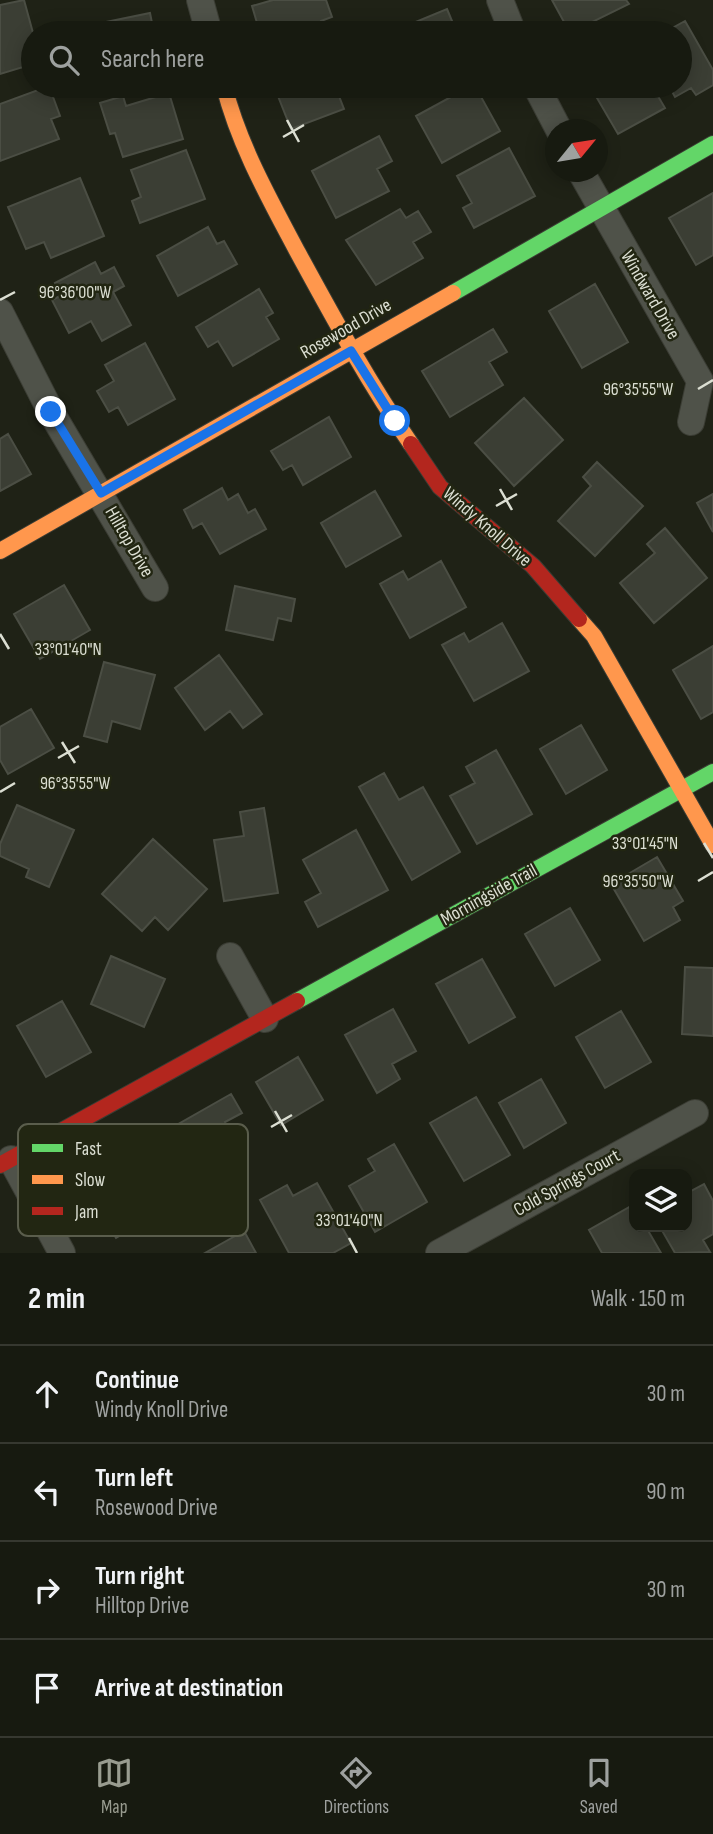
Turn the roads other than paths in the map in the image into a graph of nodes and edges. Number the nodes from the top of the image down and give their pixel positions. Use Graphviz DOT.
graph roads {
  1 [pos="200,0"];
  2 [pos="500,0"];
  3 [pos="206,21"];
  4 [pos="508,21"];
  5 [pos="227,98"];
  6 [pos="542,98"];
  7 [pos="553,119"];
  8 [pos="713,144"];
  9 [pos="586,182"];
  10 [pos="600,209"];
  11 [pos="0,312"];
  12 [pos="351,351"];
  13 [pos="691,422"];
  14 [pos="101,493"];
  15 [pos="0,551"];
  16 [pos="155,588"];
  17 [pos="713,772"];
  18 [pos="681,789"];
  19 [pos="713,845"];
  20 [pos="230,956"];
  21 [pos="265,1019"];
  22 [pos="695,1113"];
  23 [pos="75,1124"];
  24 [pos="6,1162"];
  25 [pos="18,1182"];
  26 [pos="52,1236"];
  27 [pos="62,1253"];
  28 [pos="439,1253"];
  1 -- 3 [label="street"];
  2 -- 4 [label="street"];
  5 -- 12 [label="street, Windy Knoll Drive"];
  6 -- 7 [label="street"];
  8 -- 10 [label="street, Rosewood Drive"];
  9 -- 10 [label="street, Windward Drive"];
  10 -- 12 [label="street, Rosewood Drive"];
  10 -- 13 [label="street, Windward Drive"];
  11 -- 14 [label="street, Hilltop Drive"];
  12 -- 14 [label="street, Rosewood Drive"];
  12 -- 18 [label="street, Windy Knoll Drive"];
  14 -- 15 [label="street, Rosewood Drive"];
  14 -- 16 [label="street, Hilltop Drive"];
  17 -- 18 [label="street, Morningside Trail"];
  18 -- 19 [label="street, Windy Knoll Drive"];
  18 -- 21 [label="street, Morningside Trail"];
  20 -- 21 [label="street"];
  21 -- 23 [label="street, Morningside Trail"];
  22 -- 28 [label="street, Cold Springs Court"];
  24 -- 25 [label="street"];
  26 -- 27 [label="street"];
}
